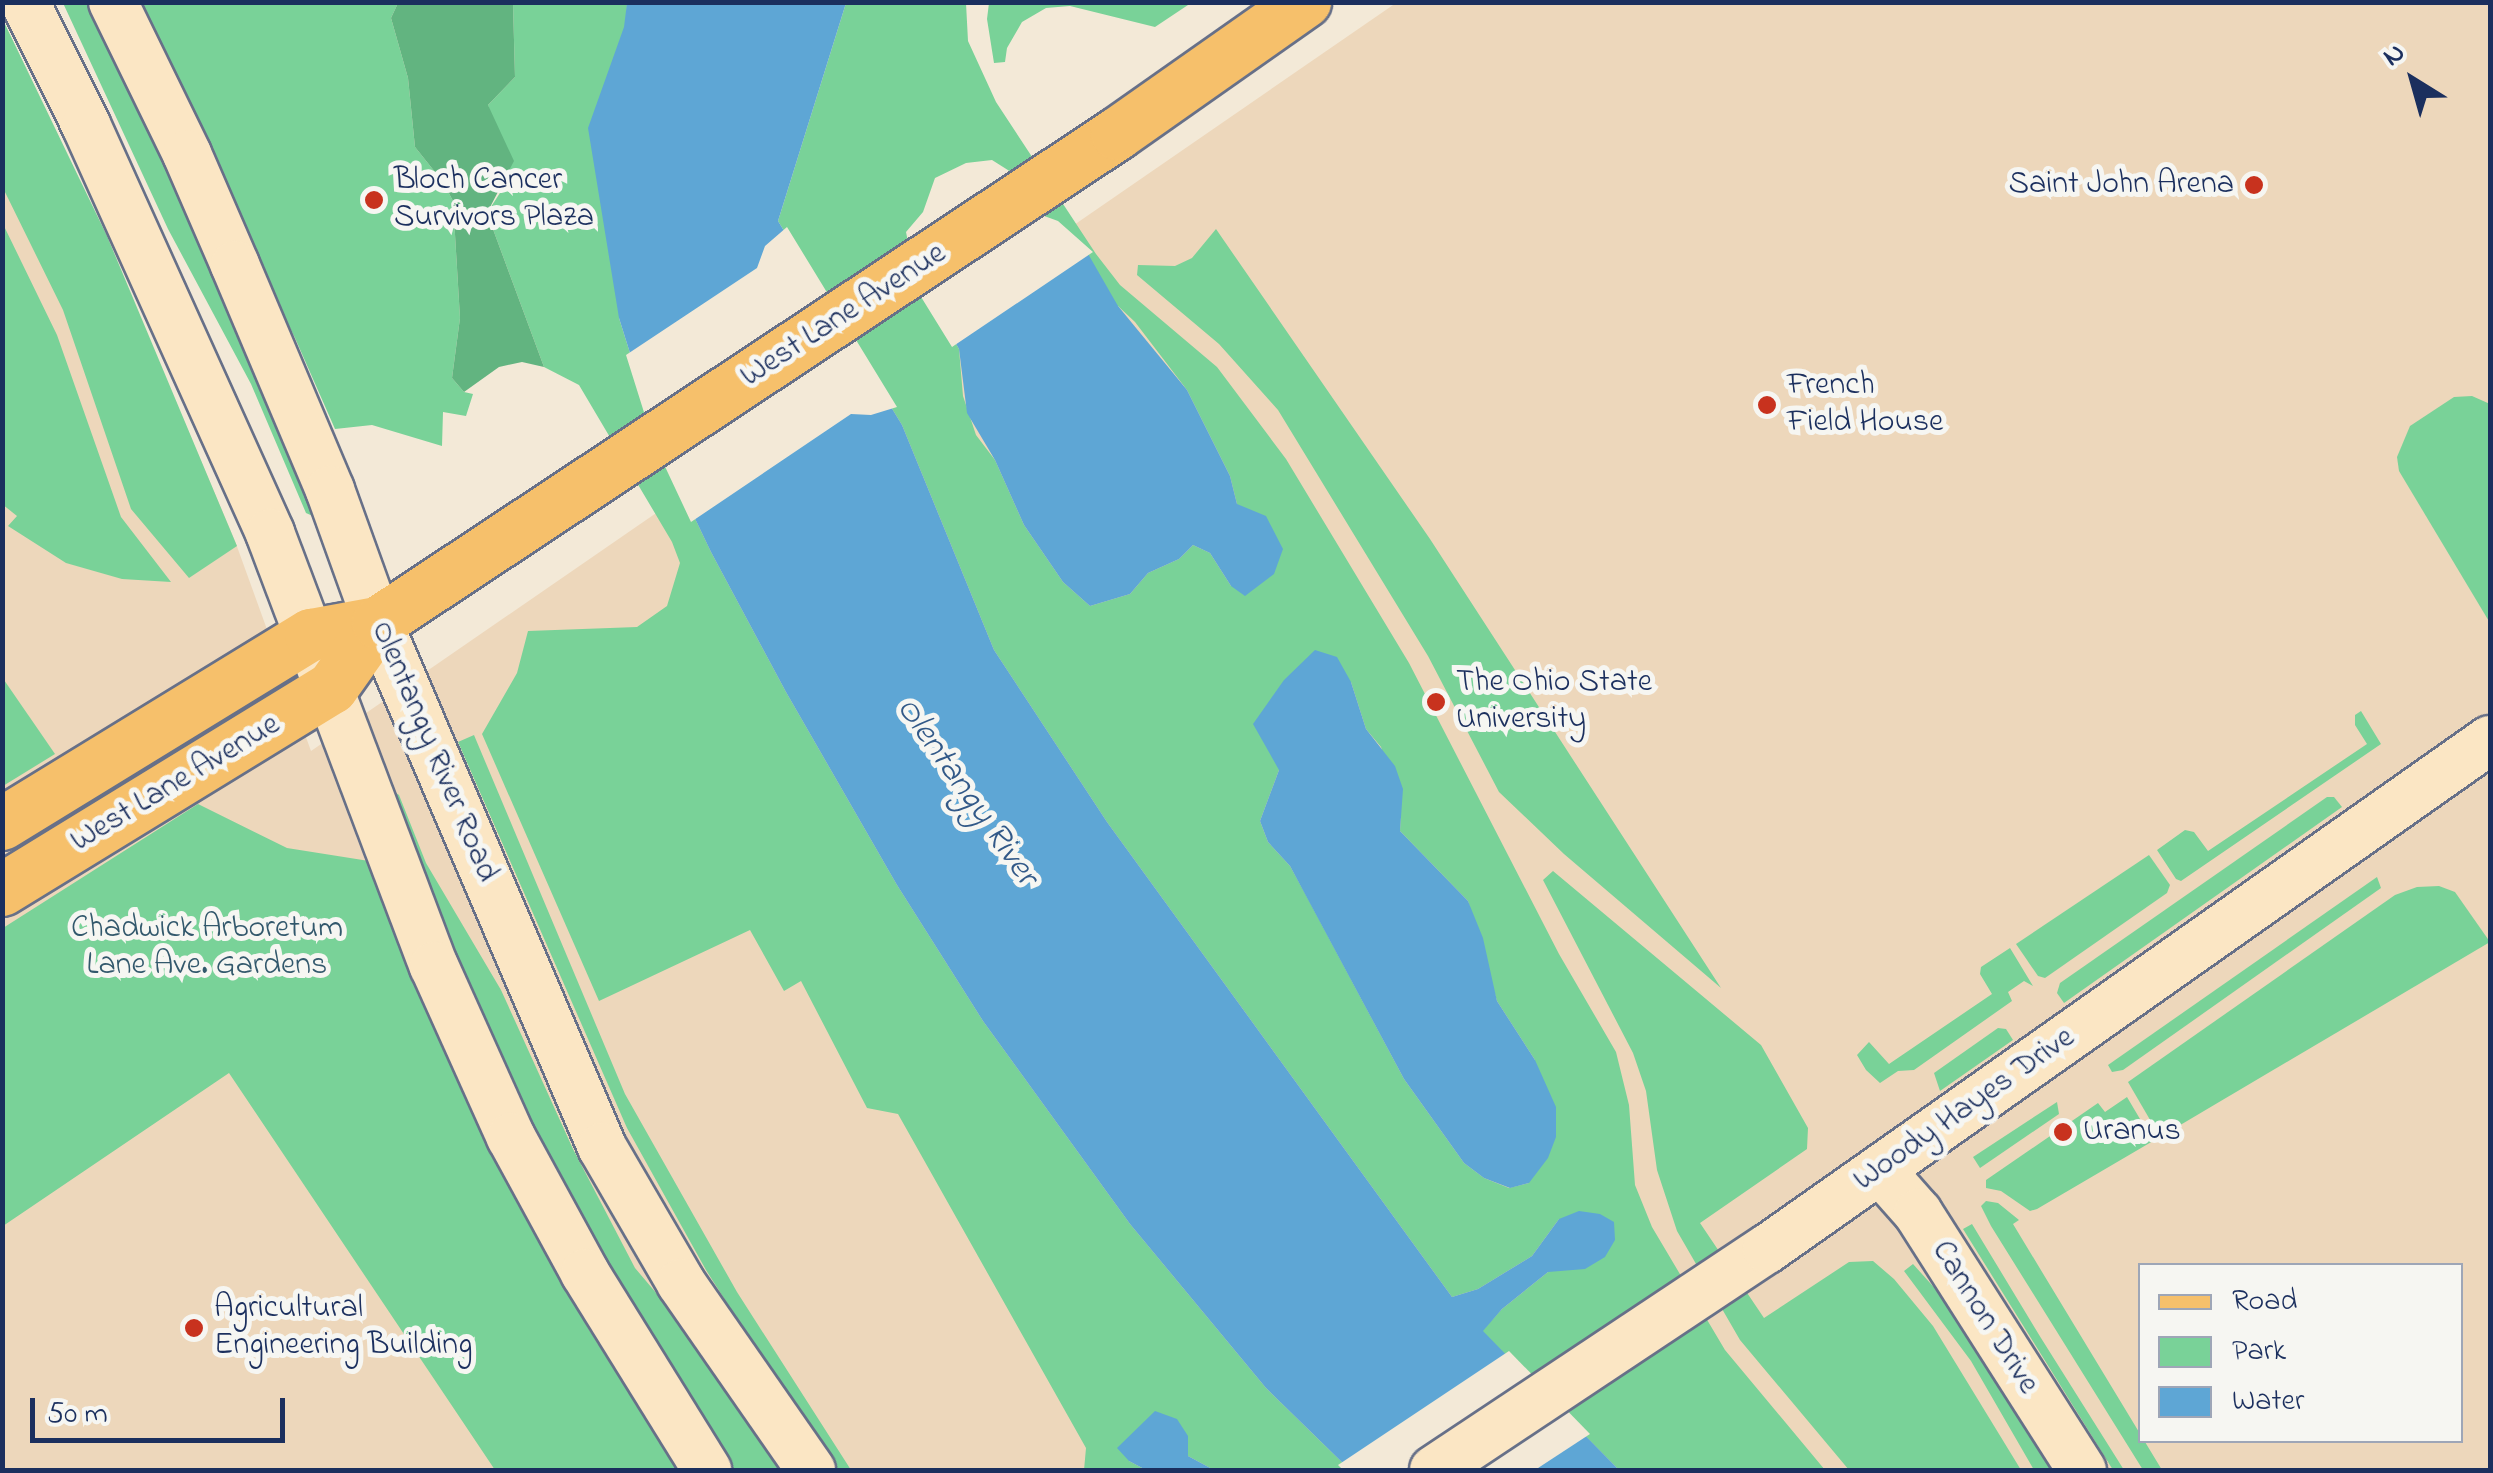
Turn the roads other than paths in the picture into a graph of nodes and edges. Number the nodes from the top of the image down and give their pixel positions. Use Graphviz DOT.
graph roads {
  1 [pos="25,2"];
  2 [pos="114,2"];
  3 [pos="1305,2"];
  4 [pos="378,623"];
  5 [pos="311,635"];
  6 [pos="332,688"];
  7 [pos="2490,740"];
  8 [pos="2,824"];
  9 [pos="2,890"];
  10 [pos="1880,1170"];
  11 [pos="706,1470"];
  12 [pos="811,1470"];
  13 [pos="1434,1470"];
  14 [pos="2082,1470"];
  1 -- 5 [label="main road, Olentangy River Road"];
  2 -- 4 [label="main road, Olentangy River Road"];
  3 -- 4 [label="main road, West Lane Avenue"];
  4 -- 5 [label="main road, West Lane Avenue"];
  4 -- 6 [label="main road, West Lane Avenue"];
  4 -- 12 [label="main road, Olentangy River Road"];
  5 -- 6 [label="main road, Olentangy River Road"];
  5 -- 8 [label="main road, West Lane Avenue"];
  6 -- 9 [label="main road, West Lane Avenue"];
  6 -- 11 [label="main road, Olentangy River Road"];
  7 -- 10 [label="main road, Woody Hayes Drive"];
  10 -- 13 [label="main road, Woody Hayes Drive"];
  10 -- 14 [label="main road, Cannon Drive"];
}
